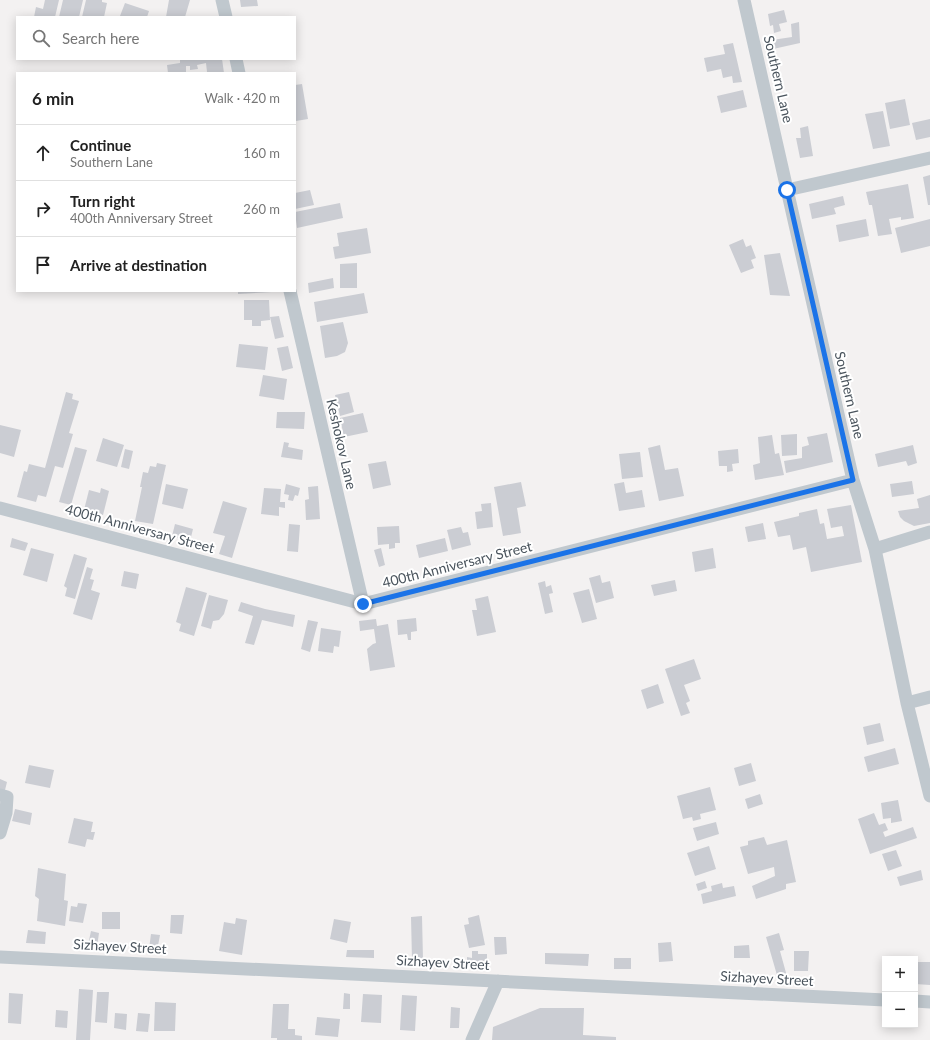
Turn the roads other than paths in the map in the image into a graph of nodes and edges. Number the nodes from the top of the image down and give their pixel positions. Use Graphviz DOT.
graph roads {
  1 [pos="222,0"];
  2 [pos="744,0"];
  3 [pos="226,16"];
  4 [pos="236,60"];
  5 [pos="239,72"];
  6 [pos="930,158"];
  7 [pos="787,190"];
  8 [pos="290,292"];
  9 [pos="853,480"];
  10 [pos="0,508"];
  11 [pos="930,532"];
  12 [pos="875,549"];
  13 [pos="363,604"];
  14 [pos="930,697"];
  15 [pos="907,703"];
  16 [pos="0,795"];
  17 [pos="930,796"];
  18 [pos="0,833"];
  19 [pos="0,956"];
  20 [pos="498,981"];
  21 [pos="882,1000"];
  22 [pos="918,1001"];
  23 [pos="930,1002"];
  24 [pos="472,1040"];
  1 -- 3 [label="street"];
  2 -- 7 [label="street, Southern Lane"];
  4 -- 5 [label="street"];
  6 -- 7 [label="street"];
  7 -- 9 [label="street, Southern Lane"];
  8 -- 13 [label="street, Keshokov Lane"];
  9 -- 12 [label="street, Southern Lane"];
  9 -- 13 [label="street, 400th Anniversary Street"];
  10 -- 13 [label="street, 400th Anniversary Street"];
  11 -- 12 [label="street"];
  12 -- 15 [label="street, Southern Lane"];
  14 -- 15 [label="street"];
  15 -- 17 [label="street, Southern Lane"];
  16 -- 18 [label="street"];
  19 -- 20 [label="street, Sizhayev Street"];
  20 -- 21 [label="street, Sizhayev Street"];
  20 -- 24 [label="street"];
  22 -- 23 [label="street"];
}
